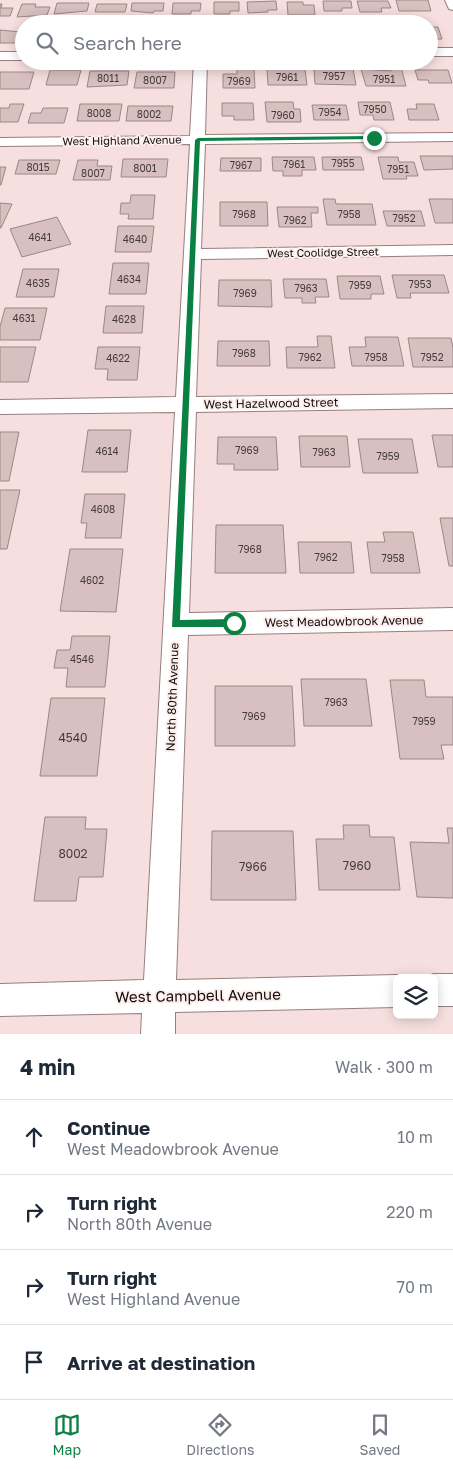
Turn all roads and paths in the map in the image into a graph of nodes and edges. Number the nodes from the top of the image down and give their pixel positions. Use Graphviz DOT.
graph roads {
  1 [pos="450,0"];
  2 [pos="453,6"];
  3 [pos="438,52"];
  4 [pos="453,52"];
  5 [pos="0,56"];
  6 [pos="15,56"];
  7 [pos="201,70"];
  8 [pos="453,137"];
  9 [pos="198,140"];
  10 [pos="0,142"];
  11 [pos="453,250"];
  12 [pos="193,254"];
  13 [pos="453,400"];
  14 [pos="186,404"];
  15 [pos="0,407"];
  16 [pos="453,619"];
  17 [pos="175,624"];
  18 [pos="438,990"];
  19 [pos="453,990"];
  20 [pos="393,991"];
  21 [pos="161,996"];
  22 [pos="0,1000"];
  23 [pos="158,1034"];
  1 -- 2 [label="street"];
  3 -- 4 [label="street"];
  5 -- 6 [label="street"];
  7 -- 9 [label="street, North 80th Avenue"];
  8 -- 9 [label="street, West Highland Avenue"];
  9 -- 10 [label="street, West Highland Avenue"];
  9 -- 12 [label="street, North 80th Avenue"];
  11 -- 12 [label="street, West Coolidge Street"];
  12 -- 14 [label="street, North 80th Avenue"];
  13 -- 14 [label="street, West Hazelwood Street"];
  14 -- 15 [label="street, West Hazelwood Street"];
  14 -- 17 [label="street, North 80th Avenue"];
  16 -- 17 [label="street, West Meadowbrook Avenue"];
  17 -- 21 [label="street, North 80th Avenue"];
  18 -- 19 [label="street"];
  20 -- 21 [label="street, West Campbell Avenue"];
  21 -- 22 [label="street, West Campbell Avenue"];
  21 -- 23 [label="street, North 80th Avenue"];
}
